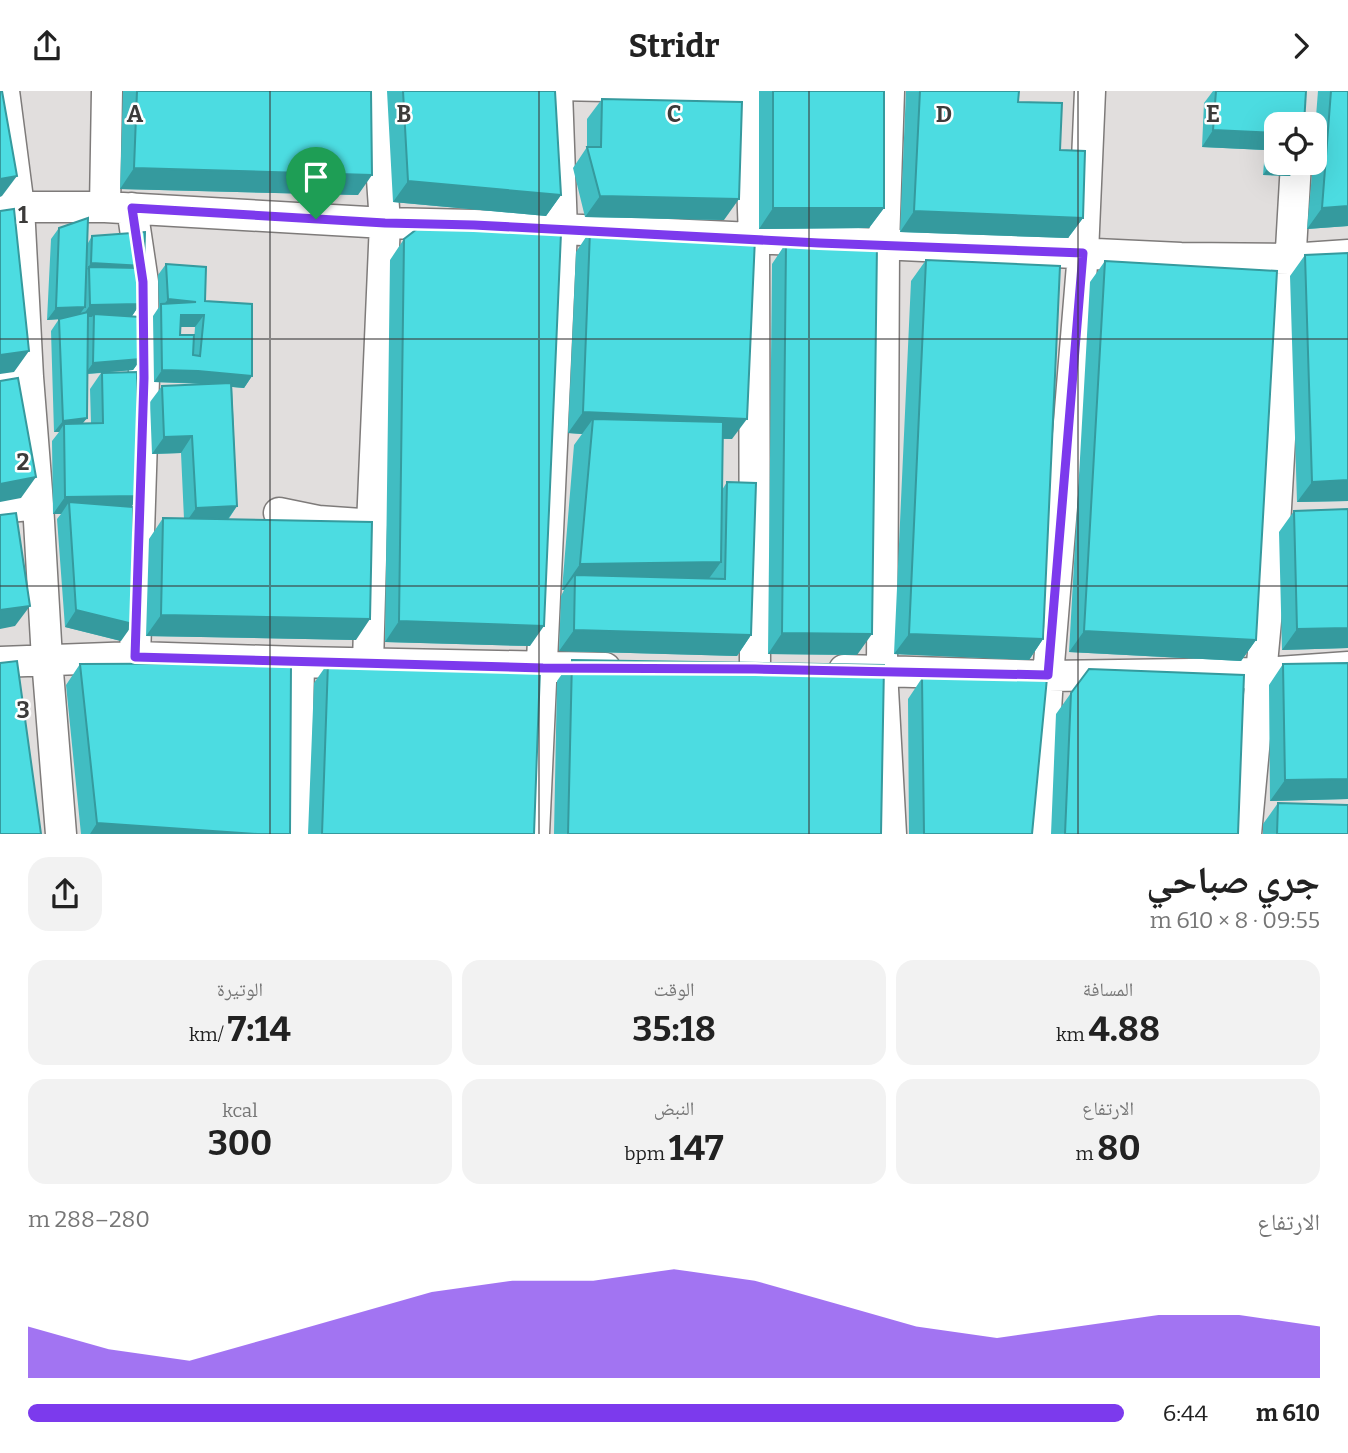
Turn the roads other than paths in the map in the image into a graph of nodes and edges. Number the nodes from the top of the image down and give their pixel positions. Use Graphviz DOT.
graph roads {
  1 [pos="4,91"];
  2 [pos="107,91"];
  3 [pos="376,91"];
  4 [pos="557,91"];
  5 [pos="889,91"];
  6 [pos="1090,91"];
  7 [pos="749,93"];
  8 [pos="1295,175"];
  9 [pos="9,208"];
  10 [pos="118,208"];
  11 [pos="385,223"];
  12 [pos="562,230"];
  13 [pos="754,239"];
  14 [pos="884,245"];
  15 [pos="1083,253"];
  16 [pos="1348,255"];
  17 [pos="1290,259"];
  18 [pos="14,379"];
  19 [pos="38,504"];
  20 [pos="0,508"];
  21 [pos="279,513"];
  22 [pos="372,524"];
  23 [pos="135,657"];
  24 [pos="47,659"];
  25 [pos="0,662"];
  26 [pos="299,662"];
  27 [pos="368,663"];
  28 [pos="1348,667"];
  29 [pos="543,668"];
  30 [pos="636,668"];
  31 [pos="755,669"];
  32 [pos="818,670"];
  33 [pos="881,671"];
  34 [pos="1262,673"];
  35 [pos="1048,675"];
  36 [pos="1255,819"];
  37 [pos="61,834"];
  38 [pos="296,834"];
  39 [pos="534,834"];
  40 [pos="891,834"];
  41 [pos="1039,834"];
  1 -- 9 [label="street"];
  2 -- 10 [label="street"];
  3 -- 11 [label="street"];
  4 -- 7 [label="lane"];
  4 -- 12 [label="street"];
  5 -- 14 [label="street"];
  6 -- 15 [label="street"];
  7 -- 13 [label="street"];
  8 -- 17 [label="street"];
  9 -- 10 [label="street"];
  9 -- 18 [label="street"];
  10 -- 11 [label="street"];
  10 -- 23 [label="street"];
  11 -- 12 [label="street"];
  11 -- 22 [label="street"];
  12 -- 13 [label="street"];
  12 -- 29 [label="street"];
  13 -- 14 [label="street"];
  13 -- 31 [label="street"];
  14 -- 15 [label="street"];
  14 -- 33 [label="street"];
  15 -- 17 [label="street"];
  15 -- 35 [label="street"];
  16 -- 17 [label="street"];
  17 -- 34 [label="street"];
  18 -- 19 [label="street"];
  19 -- 20 [label="street"];
  19 -- 24 [label="street"];
  21 -- 22 [label="street"];
  22 -- 27 [label="street"];
  23 -- 24 [label="street"];
  23 -- 26 [label="street"];
  24 -- 25 [label="street"];
  24 -- 37 [label="street"];
  26 -- 27 [label="street"];
  26 -- 38 [label="street"];
  27 -- 29 [label="street"];
  28 -- 34 [label="street"];
  29 -- 30 [label="street"];
  29 -- 39 [label="street"];
  32 -- 33 [label="street"];
  33 -- 35 [label="street"];
  33 -- 40 [label="street"];
  34 -- 35 [label="street"];
  34 -- 36 [label="street"];
  35 -- 41 [label="street"];
}
